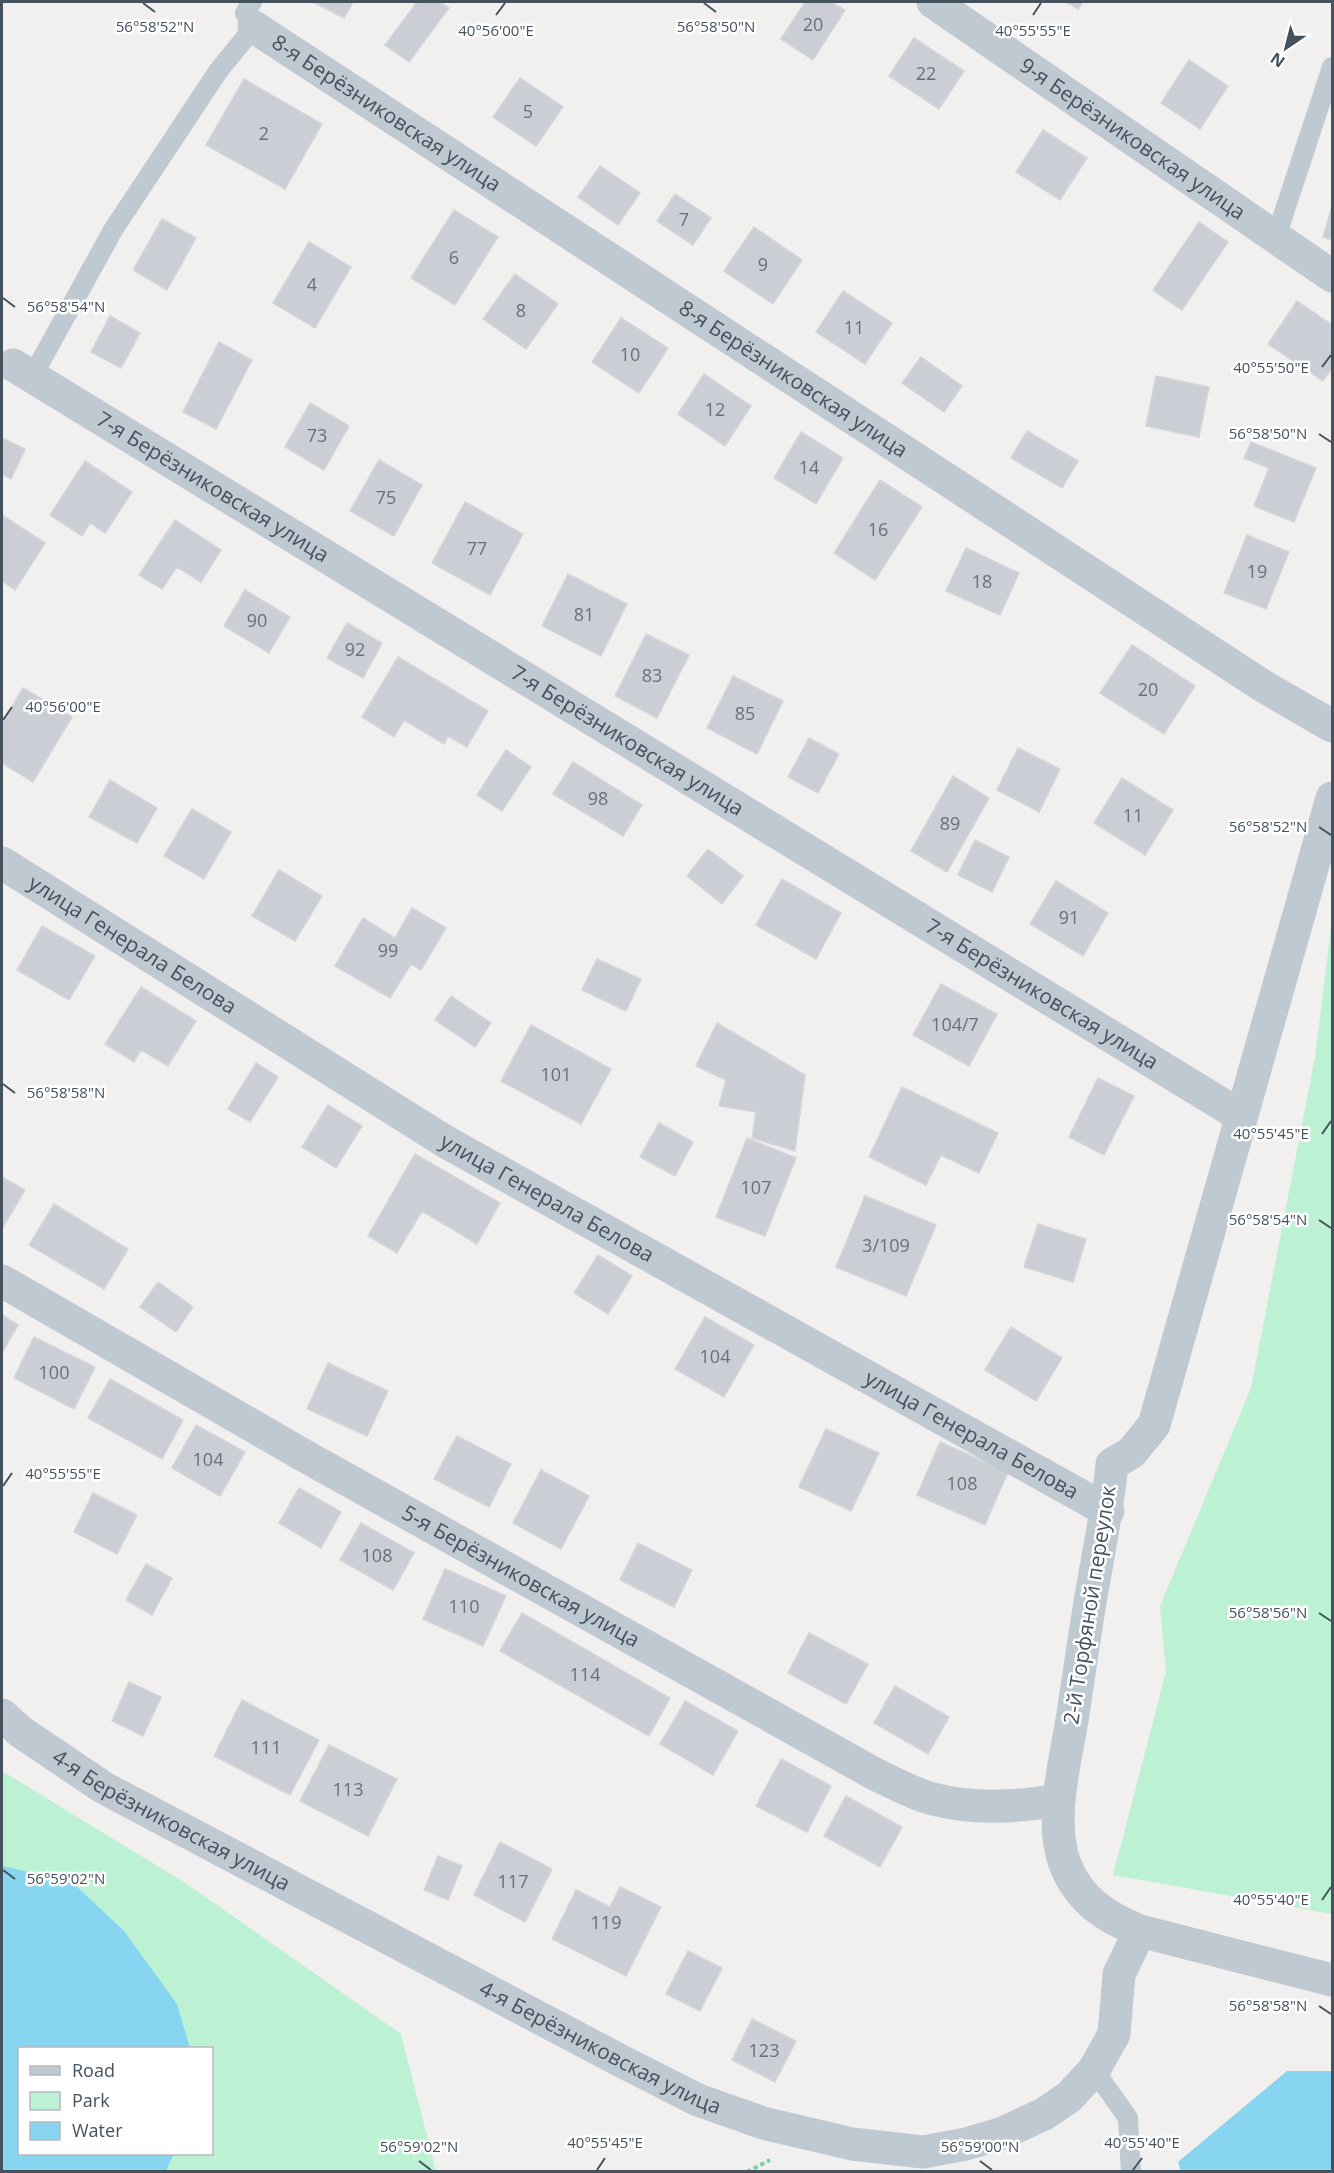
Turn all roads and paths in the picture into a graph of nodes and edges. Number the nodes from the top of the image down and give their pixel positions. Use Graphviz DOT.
graph roads {
  1 [pos="933,2"];
  2 [pos="253,14"];
  3 [pos="1332,67"];
  4 [pos="1276,237"];
  5 [pos="1332,276"];
  6 [pos="15,372"];
  7 [pos="1332,726"];
  8 [pos="1332,798"];
  9 [pos="2,863"];
  10 [pos="1241,1116"];
  11 [pos="2,1281"];
  12 [pos="1108,1511"];
  13 [pos="2,1715"];
  14 [pos="1059,1800"];
  15 [pos="1140,1931"];
  16 [pos="1332,1980"];
  17 [pos="1094,2070"];
  18 [pos="1131,2172"];
  1 -- 4 [label="street, 9-я Берёзниковская улица"];
  2 -- 6 [label="lane"];
  2 -- 7 [label="street, 8-я Берёзниковская улица"];
  3 -- 4 [label="lane"];
  4 -- 5 [label="street, 9-я Берёзниковская улица"];
  6 -- 10 [label="street, 7-я Берёзниковская улица"];
  8 -- 10 [label="street, 2-й Торфяной переулок"];
  9 -- 12 [label="street, улица Генерала Белова"];
  10 -- 12 [label="street, 2-й Торфяной переулок"];
  11 -- 14 [label="street, 5-я Берёзниковская улица"];
  12 -- 14 [label="street, 2-й Торфяной переулок"];
  13 -- 17 [label="street, 4-я Берёзниковская улица"];
  14 -- 15 [label="street, 2-й Торфяной переулок"];
  15 -- 16 [label="street, 2-й Торфяной переулок"];
  15 -- 17 [label="street, 4-я Берёзниковская улица"];
  17 -- 18 [label="lane"];
}
